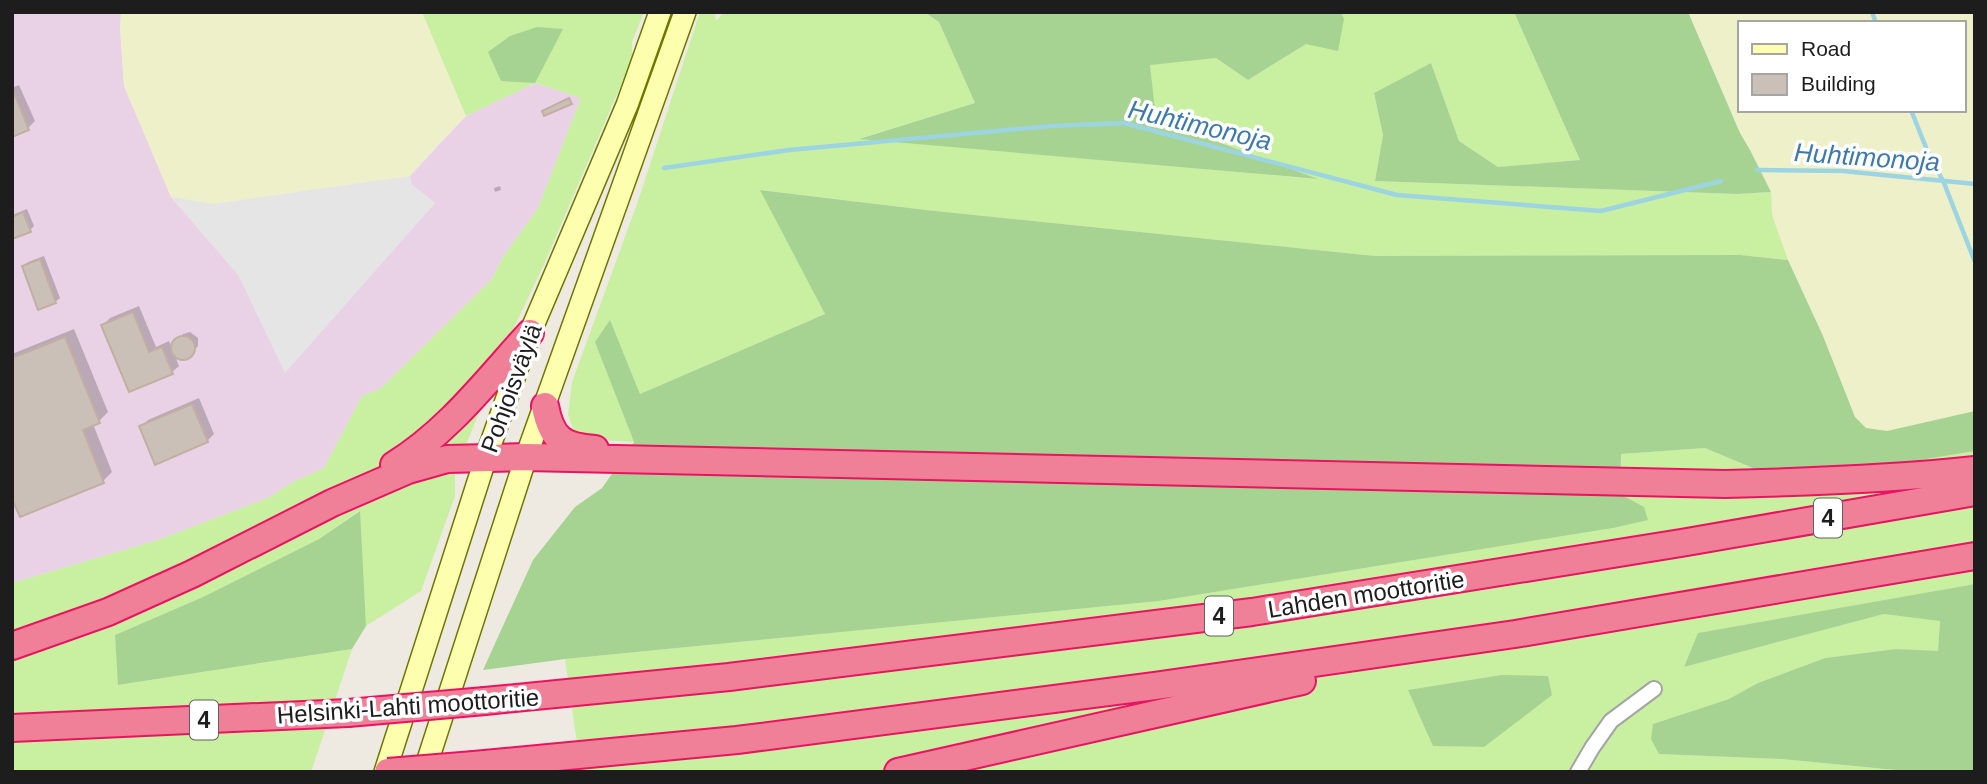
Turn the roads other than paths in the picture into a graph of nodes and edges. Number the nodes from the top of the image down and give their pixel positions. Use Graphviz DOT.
graph roads {
  1 [pos="660,12"];
  2 [pos="685,12"];
  3 [pos="530,333"];
  4 [pos="545,406"];
  5 [pos="486,457"];
  6 [pos="526,457"];
  7 [pos="626,459"];
  8 [pos="1975,470"];
  9 [pos="1975,492"];
  10 [pos="332,503"];
  11 [pos="1975,556"];
  12 [pos="1515,634"];
  13 [pos="12,646"];
  14 [pos="755,674"];
  15 [pos="1654,688"];
  16 [pos="12,728"];
  17 [pos="386,772"];
  18 [pos="424,772"];
  19 [pos="898,772"];
  20 [pos="1578,772"];
  1 -- 3 [label="main road, Pohjoisväylä"];
  2 -- 4 [label="main road, Pohjoisväylä"];
  3 -- 5 [label="main road, Pohjoisväylä"];
  3 -- 10 [label="highway"];
  4 -- 6 [label="main road, Pohjoisväylä"];
  4 -- 7 [label="highway"];
  5 -- 6 [label="highway"];
  5 -- 10 [label="highway"];
  5 -- 17 [label="main road, Pohjoisväylä"];
  6 -- 7 [label="highway"];
  6 -- 18 [label="main road, Pohjoisväylä"];
  7 -- 8 [label="highway"];
  9 -- 14 [label="highway, Lahden moottoritie / 4"];
  10 -- 13 [label="highway"];
  11 -- 12 [label="highway"];
  12 -- 17 [label="highway, bridge"];
  12 -- 19 [label="highway"];
  14 -- 16 [label="highway, Helsinki-Lahti moottoritie / 4, bridge"];
  15 -- 20 [label="street"];
}
